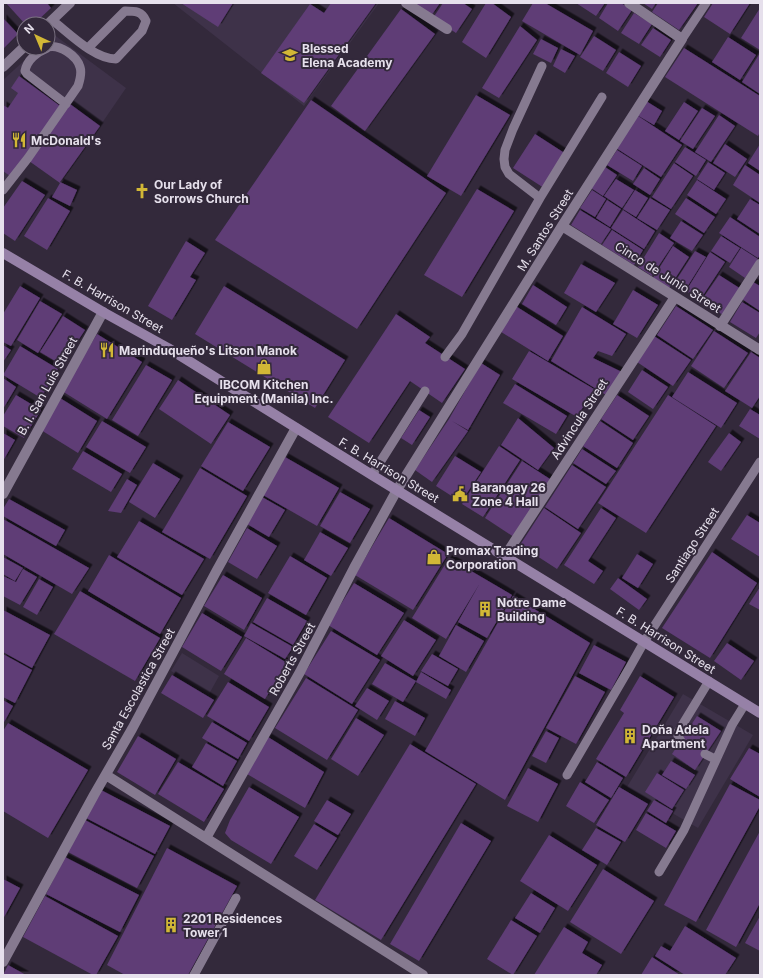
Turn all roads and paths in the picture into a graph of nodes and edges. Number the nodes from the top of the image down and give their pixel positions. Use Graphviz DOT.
graph roads {
  1 [pos="70,3"];
  2 [pos="406,3"];
  3 [pos="629,3"];
  4 [pos="706,3"];
  5 [pos="56,16"];
  6 [pos="56,26"];
  7 [pos="447,29"];
  8 [pos="682,39"];
  9 [pos="56,48"];
  10 [pos="88,48"];
  11 [pos="16,55"];
  12 [pos="35,56"];
  13 [pos="542,66"];
  14 [pos="3,67"];
  15 [pos="602,97"];
  16 [pos="66,104"];
  17 [pos="3,190"];
  18 [pos="540,198"];
  19 [pos="562,226"];
  20 [pos="3,253"];
  21 [pos="760,264"];
  22 [pos="675,297"];
  23 [pos="103,312"];
  24 [pos="720,326"];
  25 [pos="759,349"];
  26 [pos="445,357"];
  27 [pos="425,391"];
  28 [pos="296,428"];
  29 [pos="760,462"];
  30 [pos="372,475"];
  31 [pos="397,490"];
  32 [pos="3,494"];
  33 [pos="505,556"];
  34 [pos="644,642"];
  35 [pos="709,681"];
  36 [pos="745,704"];
  37 [pos="760,713"];
  38 [pos="681,740"];
  39 [pos="706,754"];
  40 [pos="715,759"];
  41 [pos="106,774"];
  42 [pos="567,775"];
  43 [pos="206,838"];
  44 [pos="659,872"];
  45 [pos="236,898"];
  46 [pos="3,962"];
  47 [pos="194,975"];
  48 [pos="423,975"];
  1 -- 5 [label="street"];
  2 -- 7 [label="street"];
  3 -- 8 [label="street"];
  4 -- 8 [label="lane"];
  6 -- 10 [label="lane"];
  8 -- 19 [label="street, M. Santos Street"];
  9 -- 16 [label="lane"];
  10 -- 10 [label="lane"];
  11 -- 14 [label="street"];
  12 -- 16 [label="lane"];
  13 -- 18 [label="lane"];
  15 -- 18 [label="lane"];
  16 -- 17 [label="lane"];
  18 -- 26 [label="lane"];
  19 -- 22 [label="street, Cinco de Junio Street"];
  19 -- 31 [label="street, M. Santos Street"];
  20 -- 23 [label="main road, F. B. Harrison Street"];
  21 -- 24 [label="street"];
  22 -- 24 [label="street, Cinco de Junio Street"];
  22 -- 33 [label="street, Advincula Street"];
  23 -- 28 [label="main road, F. B. Harrison Street"];
  23 -- 32 [label="street, B. I. San Luis Street"];
  24 -- 25 [label="street, Cinco de Junio Street"];
  27 -- 30 [label="lane"];
  28 -- 30 [label="main road, F. B. Harrison Street"];
  28 -- 41 [label="street, Santa Escolastica Street"];
  29 -- 34 [label="lane, Santiago Street"];
  30 -- 31 [label="main road, F. B. Harrison Street"];
  31 -- 33 [label="main road, F. B. Harrison Street"];
  31 -- 43 [label="street, Roberts Street"];
  33 -- 34 [label="main road, F. B. Harrison Street"];
  34 -- 35 [label="main road, F. B. Harrison Street"];
  34 -- 42 [label="lane, Santiago Street"];
  35 -- 36 [label="main road, F. B. Harrison Street"];
  35 -- 38 [label="lane"];
  36 -- 37 [label="main road, F. B. Harrison Street"];
  36 -- 40 [label="lane"];
  39 -- 40 [label="lane"];
  40 -- 44 [label="lane"];
  41 -- 43 [label="street"];
  41 -- 46 [label="street, Santa Escolastica Street"];
  43 -- 48 [label="street"];
  45 -- 47 [label="lane"];
}
